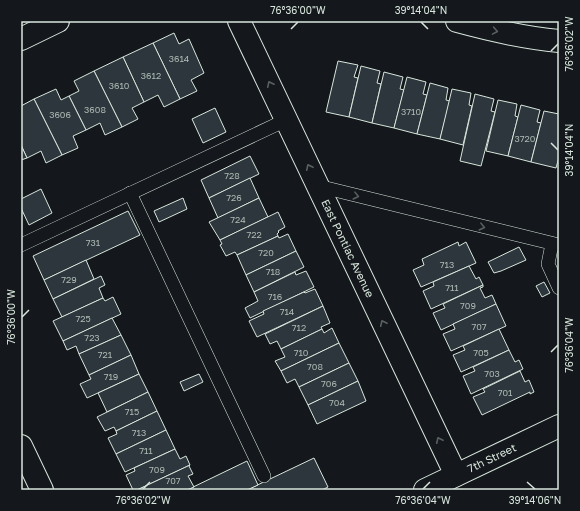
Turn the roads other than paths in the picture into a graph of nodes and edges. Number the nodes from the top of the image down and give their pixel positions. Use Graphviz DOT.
graph roads {
  1 [pos="58,21"];
  2 [pos="239,21"];
  3 [pos="457,21"];
  4 [pos="21,39"];
  5 [pos="559,41"];
  6 [pos="286,120"];
  7 [pos="318,186"];
  8 [pos="130,193"];
  9 [pos="555,244"];
  10 [pos="21,245"];
  11 [pos="559,288"];
  12 [pos="559,426"];
  13 [pos="21,446"];
  14 [pos="456,475"];
  15 [pos="264,476"];
  16 [pos="42,490"];
  17 [pos="425,490"];
  1 -- 4 [label="street"];
  6 -- 2 [label="street, East Pontiac Avenue, one-way"];
  3 -- 5 [label="street, one-way"];
  7 -- 6 [label="street, East Pontiac Avenue, one-way"];
  6 -- 8 [label="lane"];
  7 -- 9 [label="lane, one-way"];
  14 -- 7 [label="street, East Pontiac Avenue, one-way"];
  8 -- 10 [label="lane"];
  8 -- 15 [label="lane"];
  9 -- 11 [label="lane"];
  12 -- 14 [label="street, 7th Street"];
  13 -- 16 [label="street"];
  14 -- 17 [label="street, 7th Street"];
}
